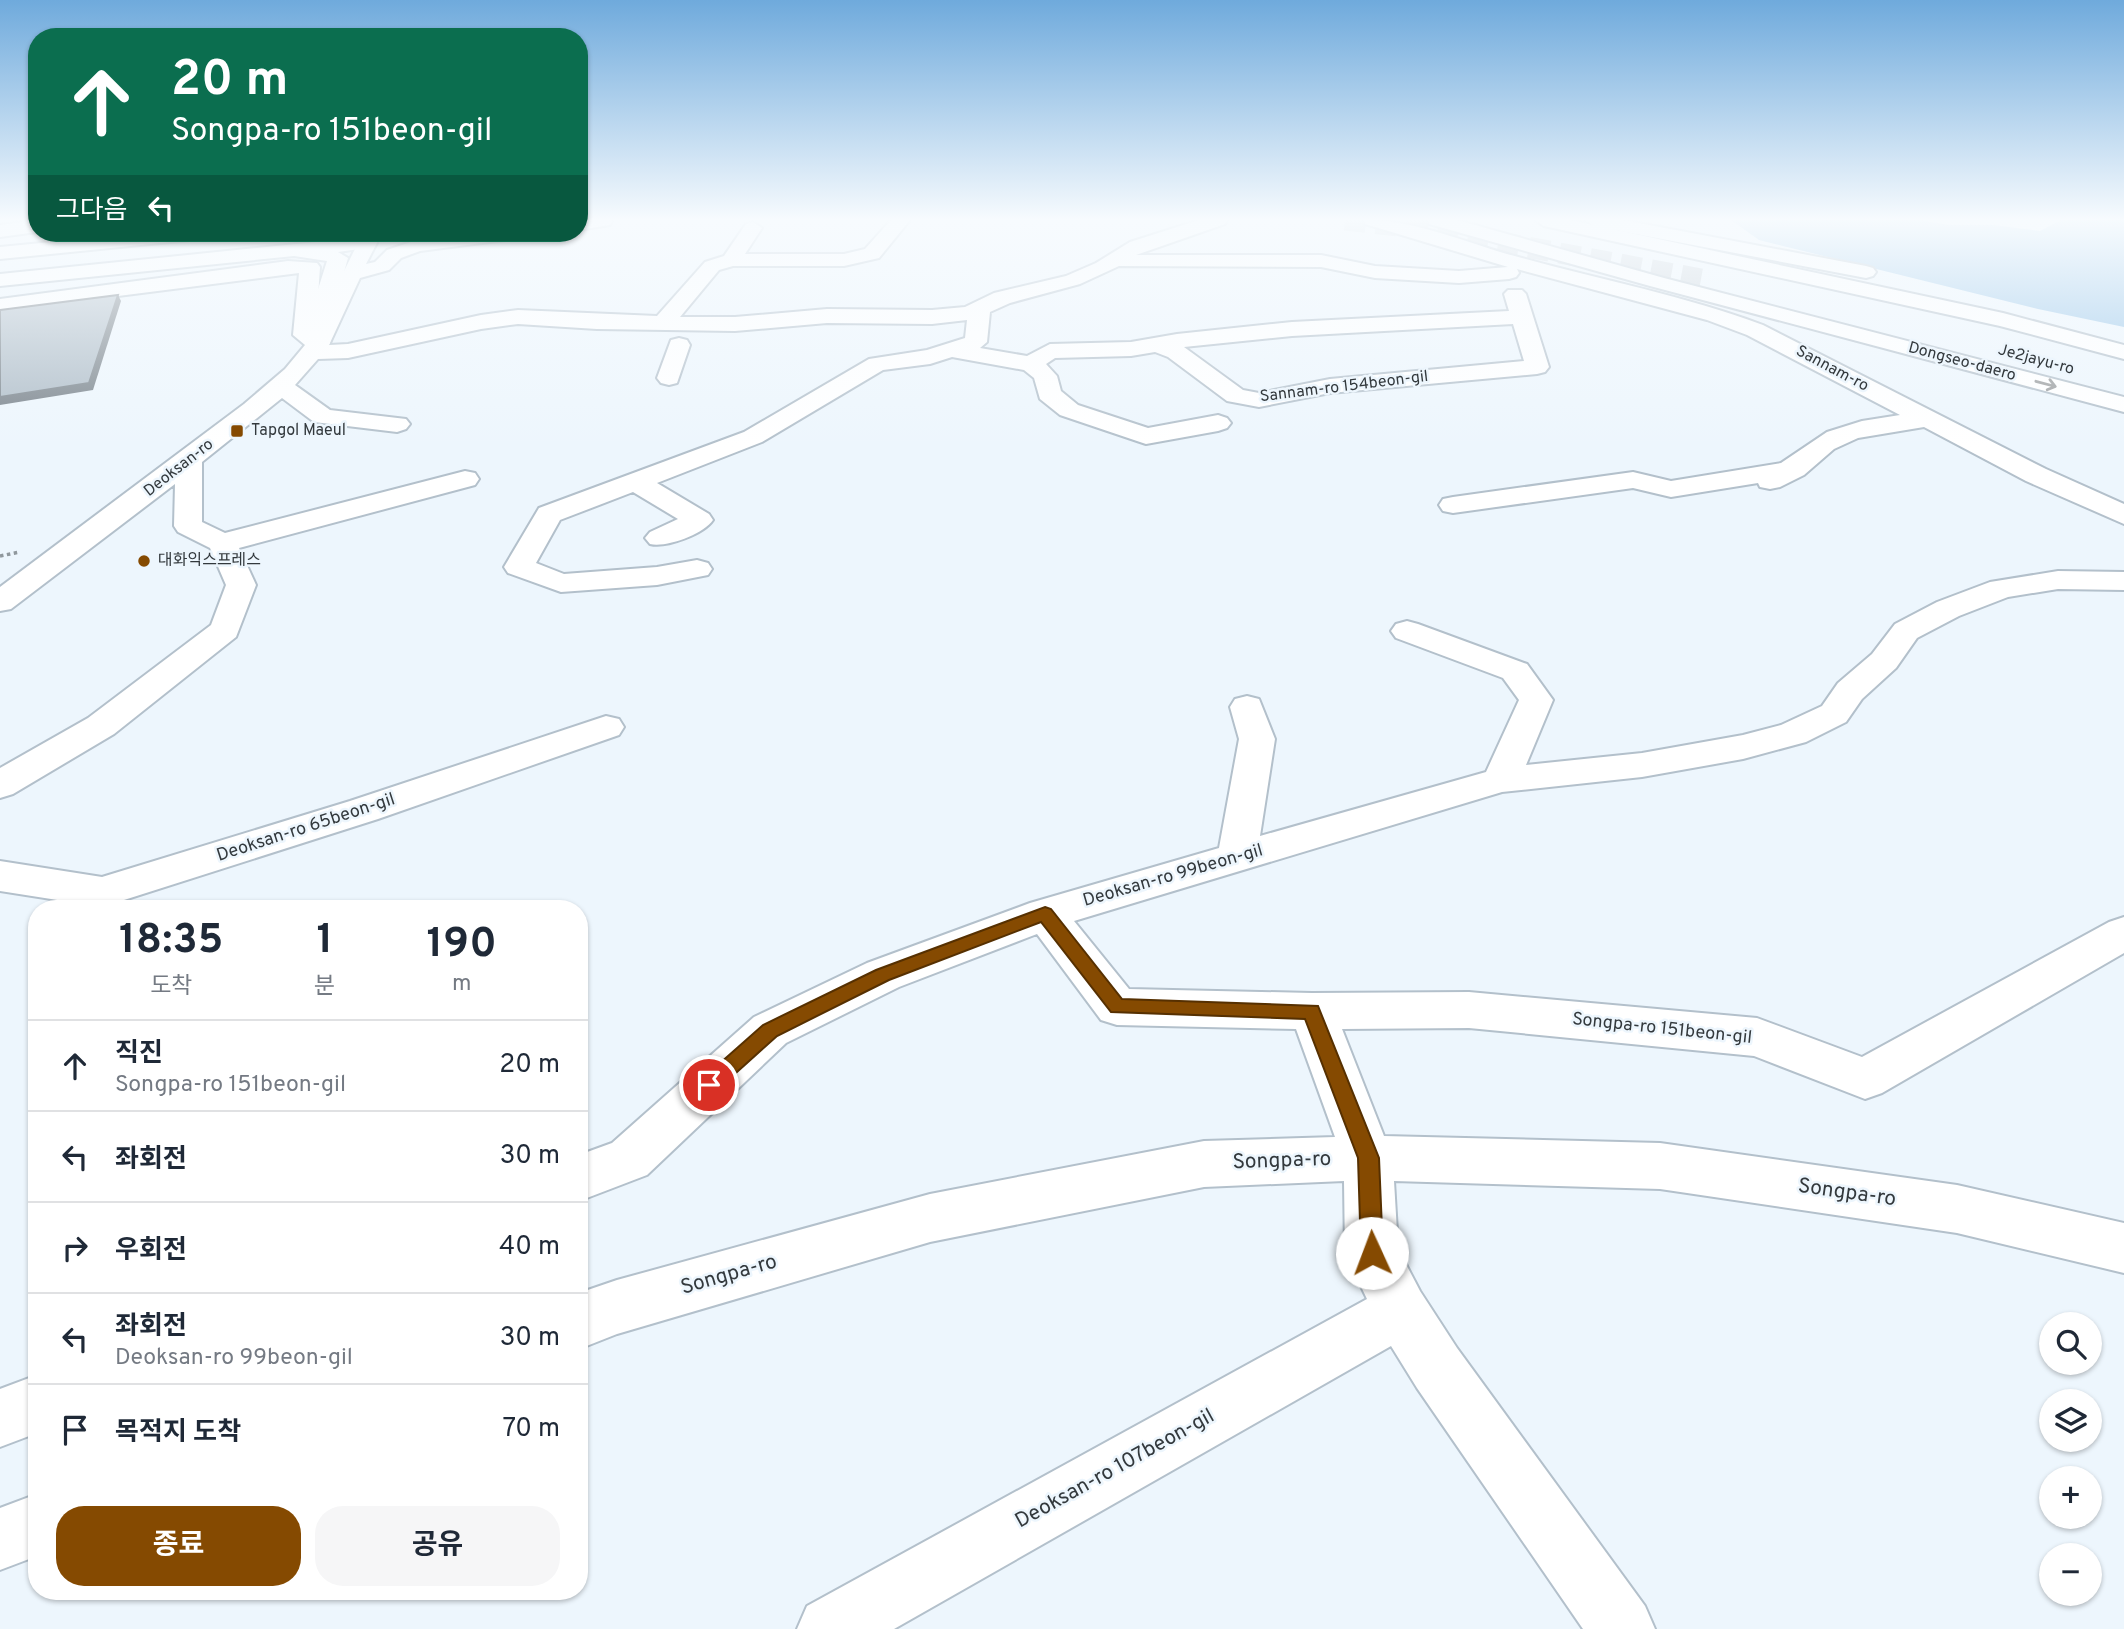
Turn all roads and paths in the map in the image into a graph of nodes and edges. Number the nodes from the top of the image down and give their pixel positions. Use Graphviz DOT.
graph roads {
  1 [pos="68,296"];
  2 [pos="307,296"];
  3 [pos="327,296"];
  4 [pos="344,296"];
  5 [pos="686,296"];
  6 [pos="1010,296"];
  7 [pos="1517,296"];
  8 [pos="1634,296"];
  9 [pos="1710,296"];
  10 [pos="1791,296"];
  11 [pos="1821,296"];
  12 [pos="1893,296"];
  13 [pos="0,305"];
  14 [pos="979,309"];
  15 [pos="1522,317"];
  16 [pos="663,323"];
  17 [pos="713,323"];
  18 [pos="1157,344"];
  19 [pos="679,345"];
  20 [pos="1987,346"];
  21 [pos="315,347"];
  22 [pos="653,348"];
  23 [pos="950,351"];
  24 [pos="2124,352"];
  25 [pos="1031,363"];
  26 [pos="2062,366"];
  27 [pos="2124,370"];
  28 [pos="669,377"];
  29 [pos="2124,384"];
  30 [pos="281,386"];
  31 [pos="2124,405"];
  32 [pos="1927,419"];
  33 [pos="1219,423"];
  34 [pos="397,424"];
  35 [pos="189,461"];
  36 [pos="1794,469"];
  37 [pos="466,479"];
  38 [pos="637,482"];
  39 [pos="142,497"];
  40 [pos="191,498"];
  41 [pos="1453,505"];
  42 [pos="1690,510"];
  43 [pos="2124,515"];
  44 [pos="660,538"];
  45 [pos="222,543"];
  46 [pos="697,569"];
  47 [pos="2124,581"];
  48 [pos="0,602"];
  49 [pos="1407,631"];
  50 [pos="1247,707"];
  51 [pos="606,727"];
  52 [pos="1501,780"];
  53 [pos="0,785"];
  54 [pos="1237,857"];
  55 [pos="0,876"];
  56 [pos="1045,914"];
  57 [pos="2124,933"];
  58 [pos="1312,1011"];
  59 [pos="1368,1158"];
  60 [pos="588,1175"];
  61 [pos="2124,1248"];
  62 [pos="1401,1310"];
  63 [pos="588,1318"];
  64 [pos="28,1408"];
  65 [pos="0,1418"];
  66 [pos="28,1528"];
  67 [pos="0,1539"];
  68 [pos="830,1629"];
  69 [pos="1622,1629"];
  1 -- 13 [label="main road"];
  2 -- 21 [label="main road"];
  3 -- 21 [label="main road"];
  4 -- 21 [label="main road, Deoksan-ro"];
  5 -- 16 [label="main road"];
  6 -- 14 [label="main road"];
  7 -- 15 [label="main road, Sannam-ro 154beon-gil"];
  8 -- 32 [label="main road, Sannam-ro"];
  9 -- 31 [label="main road, Dongseo-daero, one-way"];
  10 -- 20 [label="main road, Je2jayu-ro"];
  11 -- 27 [label="main road, Je2jayu-ro"];
  12 -- 24 [label="main road"];
  14 -- 17 [label="main road"];
  14 -- 23 [label="main road"];
  15 -- 18 [label="main road"];
  15 -- 18 [label="main road, Sannam-ro 154beon-gil"];
  16 -- 17 [label="main road"];
  16 -- 21 [label="main road"];
  17 -- 19 [label="main road"];
  18 -- 25 [label="main road"];
  19 -- 22 [label="main road"];
  19 -- 28 [label="main road"];
  21 -- 30 [label="main road, Deoksan-ro"];
  23 -- 25 [label="main road"];
  23 -- 38 [label="main road"];
  25 -- 33 [label="main road"];
  26 -- 29 [label="main road, Je2jayu-ro"];
  30 -- 34 [label="main road"];
  30 -- 35 [label="main road, Deoksan-ro"];
  32 -- 36 [label="main road"];
  32 -- 43 [label="main road, Sannam-ro"];
  35 -- 39 [label="main road, Deoksan-ro"];
  35 -- 40 [label="main road"];
  36 -- 41 [label="main road"];
  36 -- 42 [label="main road"];
  37 -- 45 [label="main road"];
  38 -- 44 [label="main road"];
  38 -- 46 [label="main road"];
  39 -- 40 [label="main road"];
  39 -- 48 [label="main road, Deoksan-ro"];
  40 -- 45 [label="main road"];
  45 -- 53 [label="main road"];
  47 -- 52 [label="main road, Deoksan-ro 99beon-gil"];
  49 -- 52 [label="main road"];
  50 -- 54 [label="main road"];
  51 -- 55 [label="main road, Deoksan-ro 65beon-gil"];
  52 -- 54 [label="main road, Deoksan-ro 99beon-gil"];
  54 -- 56 [label="main road, Deoksan-ro 99beon-gil"];
  56 -- 58 [label="main road"];
  56 -- 60 [label="main road, Deoksan-ro 99beon-gil"];
  57 -- 58 [label="main road, Songpa-ro 151beon-gil"];
  58 -- 59 [label="main road"];
  59 -- 61 [label="main road, Songpa-ro"];
  59 -- 62 [label="main road"];
  59 -- 63 [label="main road, Songpa-ro"];
  62 -- 68 [label="main road, Deoksan-ro 107beon-gil"];
  62 -- 69 [label="main road"];
  64 -- 65 [label="main road"];
  66 -- 67 [label="main road"];
}
